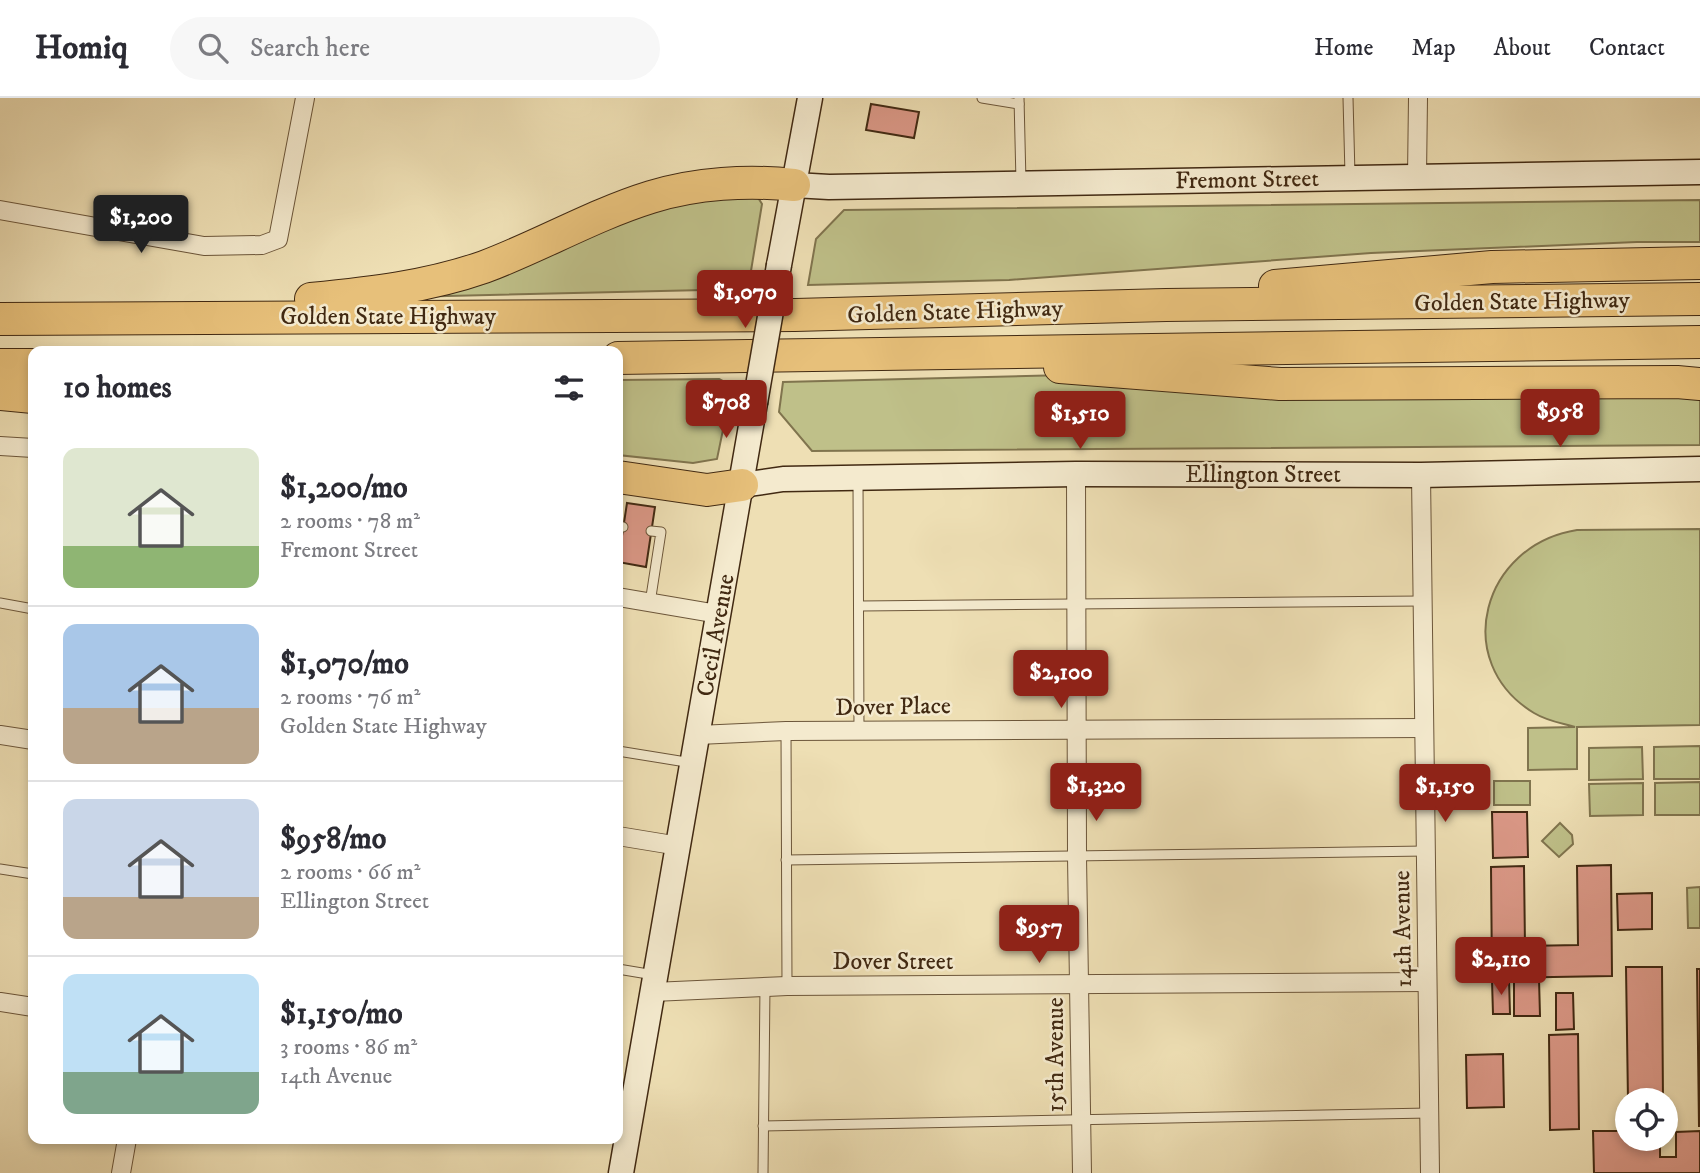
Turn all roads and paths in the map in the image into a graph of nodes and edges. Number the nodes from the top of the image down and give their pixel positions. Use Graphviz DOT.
graph roads {
  1 [pos="304,98"];
  2 [pos="810,98"];
  3 [pos="982,98"];
  4 [pos="1348,98"];
  5 [pos="1418,98"];
  6 [pos="1019,101"];
  7 [pos="1700,172"];
  8 [pos="1417,176"];
  9 [pos="1350,177"];
  10 [pos="1021,183"];
  11 [pos="794,185"];
  12 [pos="0,210"];
  13 [pos="1700,263"];
  14 [pos="1700,299"];
  15 [pos="1166,305"];
  16 [pos="125,318"];
  17 [pos="0,319"];
  18 [pos="1700,342"];
  19 [pos="940,353"];
  20 [pos="623,358"];
  21 [pos="0,365"];
  22 [pos="28,365"];
  23 [pos="1700,384"];
  24 [pos="0,394"];
  25 [pos="28,397"];
  26 [pos="0,446"];
  27 [pos="28,448"];
  28 [pos="1700,468"];
  29 [pos="1076,474"];
  30 [pos="1421,475"];
  31 [pos="858,477"];
  32 [pos="623,478"];
  33 [pos="742,485"];
  34 [pos="652,531"];
  35 [pos="623,598"];
  36 [pos="1422,601"];
  37 [pos="0,603"];
  38 [pos="650,603"];
  39 [pos="1075,606"];
  40 [pos="860,607"];
  41 [pos="28,608"];
  42 [pos="718,614"];
  43 [pos="1424,728"];
  44 [pos="1076,729"];
  45 [pos="786,731"];
  46 [pos="859,731"];
  47 [pos="0,735"];
  48 [pos="698,735"];
  49 [pos="28,739"];
  50 [pos="623,752"];
  51 [pos="693,763"];
  52 [pos="623,837"];
  53 [pos="679,846"];
  54 [pos="1426,852"];
  55 [pos="1077,857"];
  56 [pos="786,860"];
  57 [pos="0,869"];
  58 [pos="28,873"];
  59 [pos="623,971"];
  60 [pos="1427,982"];
  61 [pos="654,983"];
  62 [pos="1079,984"];
  63 [pos="787,986"];
  64 [pos="765,987"];
  65 [pos="0,1002"];
  66 [pos="28,1006"];
  67 [pos="625,1104"];
  68 [pos="1429,1113"];
  69 [pos="1080,1120"];
  70 [pos="763,1126"];
  71 [pos="623,1138"];
  72 [pos="126,1144"];
  73 [pos="623,1144"];
  74 [pos="121,1173"];
  75 [pos="621,1173"];
  76 [pos="763,1173"];
  77 [pos="1082,1173"];
  78 [pos="1430,1173"];
  1 -- 12 [label="street"];
  2 -- 11 [label="main road, Cecil Avenue"];
  3 -- 6 [label="lane"];
  4 -- 9 [label="lane"];
  5 -- 8 [label="street"];
  6 -- 10 [label="lane"];
  7 -- 8 [label="main road, Fremont Street"];
  8 -- 9 [label="main road, Fremont Street"];
  9 -- 10 [label="main road, Fremont Street"];
  10 -- 11 [label="main road, Fremont Street"];
  11 -- 16 [label="highway"];
  11 -- 33 [label="main road, Cecil Avenue, bridge"];
  13 -- 15 [label="highway"];
  14 -- 15 [label="highway, Golden State Highway"];
  15 -- 16 [label="highway, Golden State Highway"];
  16 -- 17 [label="highway, Golden State Highway"];
  18 -- 19 [label="highway, Golden State Highway"];
  19 -- 20 [label="highway, Golden State Highway"];
  19 -- 23 [label="highway"];
  21 -- 22 [label="highway"];
  24 -- 25 [label="highway"];
  26 -- 27 [label="street"];
  28 -- 30 [label="main road, Ellington Street"];
  29 -- 30 [label="main road, Ellington Street"];
  29 -- 31 [label="main road, Ellington Street"];
  29 -- 39 [label="street, 15th Avenue"];
  30 -- 36 [label="street, 14th Avenue"];
  31 -- 33 [label="main road, Ellington Street"];
  31 -- 40 [label="lane"];
  32 -- 33 [label="highway"];
  33 -- 42 [label="main road, Cecil Avenue"];
  34 -- 38 [label="lane"];
  35 -- 38 [label="street"];
  36 -- 39 [label="lane"];
  36 -- 43 [label="street, 14th Avenue"];
  37 -- 41 [label="lane"];
  38 -- 42 [label="street"];
  39 -- 40 [label="lane"];
  39 -- 44 [label="street, 15th Avenue"];
  40 -- 46 [label="lane"];
  42 -- 48 [label="main road, Cecil Avenue"];
  43 -- 44 [label="street, Dover Place"];
  43 -- 54 [label="street, 14th Avenue"];
  44 -- 46 [label="street, Dover Place"];
  44 -- 55 [label="street, 15th Avenue"];
  45 -- 46 [label="street, Dover Place"];
  45 -- 48 [label="street, Dover Place"];
  45 -- 56 [label="lane"];
  47 -- 49 [label="street"];
  48 -- 51 [label="main road, Cecil Avenue"];
  50 -- 51 [label="lane"];
  51 -- 53 [label="main road, Cecil Avenue"];
  52 -- 53 [label="street"];
  53 -- 61 [label="main road, Cecil Avenue"];
  54 -- 55 [label="lane"];
  54 -- 60 [label="street, 14th Avenue"];
  55 -- 56 [label="lane"];
  55 -- 62 [label="street, 15th Avenue"];
  56 -- 63 [label="lane"];
  57 -- 58 [label="lane"];
  59 -- 61 [label="lane"];
  60 -- 62 [label="street, Dover Street"];
  60 -- 68 [label="street, 14th Avenue"];
  61 -- 64 [label="street, Dover Street"];
  61 -- 67 [label="main road, Cecil Avenue"];
  62 -- 63 [label="street, Dover Street"];
  62 -- 69 [label="street, 15th Avenue"];
  63 -- 64 [label="street, Dover Street"];
  64 -- 70 [label="lane"];
  65 -- 66 [label="street"];
  67 -- 71 [label="main road, Cecil Avenue"];
  68 -- 69 [label="lane"];
  68 -- 78 [label="street, 14th Avenue"];
  69 -- 70 [label="lane"];
  69 -- 77 [label="street, 15th Avenue"];
  70 -- 76 [label="lane"];
  72 -- 74 [label="street"];
  73 -- 75 [label="main road, Cecil Avenue"];
}
